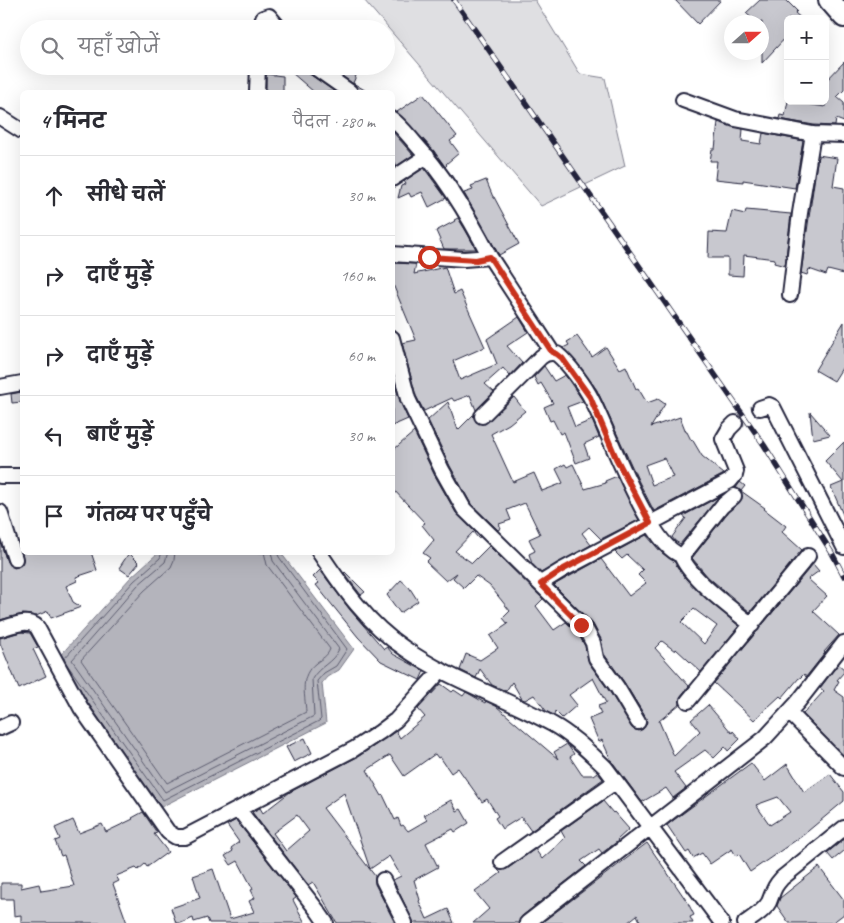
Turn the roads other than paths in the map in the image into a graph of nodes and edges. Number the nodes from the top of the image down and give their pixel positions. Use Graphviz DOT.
graph roads {
  1 [pos="829,0"];
  2 [pos="844,16"];
  3 [pos="262,20"];
  4 [pos="272,20"];
  5 [pos="258,75"];
  6 [pos="326,75"];
  7 [pos="257,90"];
  8 [pos="347,90"];
  9 [pos="683,100"];
  10 [pos="0,117"];
  11 [pos="395,123"];
  12 [pos="20,130"];
  13 [pos="813,134"];
  14 [pos="844,135"];
  15 [pos="427,156"];
  16 [pos="395,178"];
  17 [pos="395,254"];
  18 [pos="490,257"];
  19 [pos="790,295"];
  20 [pos="552,352"];
  21 [pos="395,359"];
  22 [pos="397,373"];
  23 [pos="20,383"];
  24 [pos="0,387"];
  25 [pos="760,408"];
  26 [pos="482,416"];
  27 [pos="735,423"];
  28 [pos="0,476"];
  29 [pos="20,476"];
  30 [pos="734,496"];
  31 [pos="0,512"];
  32 [pos="650,523"];
  33 [pos="844,547"];
  34 [pos="321,555"];
  35 [pos="681,555"];
  36 [pos="808,556"];
  37 [pos="15,559"];
  38 [pos="541,584"];
  39 [pos="752,625"];
  40 [pos="0,629"];
  41 [pos="844,643"];
  42 [pos="441,670"];
  43 [pos="688,701"];
  44 [pos="789,712"];
  45 [pos="638,722"];
  46 [pos="844,768"];
  47 [pos="615,782"];
  48 [pos="239,810"];
  49 [pos="650,827"];
  50 [pos="844,828"];
  51 [pos="502,862"];
  52 [pos="383,880"];
  53 [pos="326,923"];
  54 [pos="404,923"];
  55 [pos="527,923"];
  56 [pos="722,923"];
  57 [pos="745,923"];
  1 -- 2 [label="highway"];
  3 -- 4 [label="street"];
  5 -- 7 [label="street"];
  6 -- 8 [label="street"];
  9 -- 13 [label="street"];
  10 -- 12 [label="street"];
  11 -- 15 [label="street"];
  13 -- 14 [label="street"];
  13 -- 19 [label="street"];
  15 -- 16 [label="street"];
  15 -- 18 [label="street"];
  17 -- 18 [label="street"];
  18 -- 20 [label="street"];
  20 -- 26 [label="street"];
  20 -- 32 [label="street"];
  21 -- 22 [label="street"];
  22 -- 38 [label="street"];
  23 -- 24 [label="street"];
  25 -- 33 [label="street"];
  27 -- 32 [label="street"];
  28 -- 29 [label="street"];
  30 -- 35 [label="street"];
  31 -- 37 [label="street"];
  32 -- 35 [label="street"];
  32 -- 38 [label="street"];
  34 -- 42 [label="street"];
  35 -- 39 [label="street"];
  36 -- 39 [label="street"];
  38 -- 45 [label="street"];
  39 -- 43 [label="street"];
  40 -- 48 [label="street"];
  41 -- 44 [label="street"];
  42 -- 47 [label="street"];
  42 -- 48 [label="street"];
  44 -- 46 [label="street"];
  44 -- 49 [label="street"];
  47 -- 49 [label="street"];
  47 -- 51 [label="street"];
  48 -- 53 [label="street"];
  49 -- 55 [label="street"];
  49 -- 56 [label="street"];
  50 -- 57 [label="street"];
  52 -- 54 [label="street"];
}
